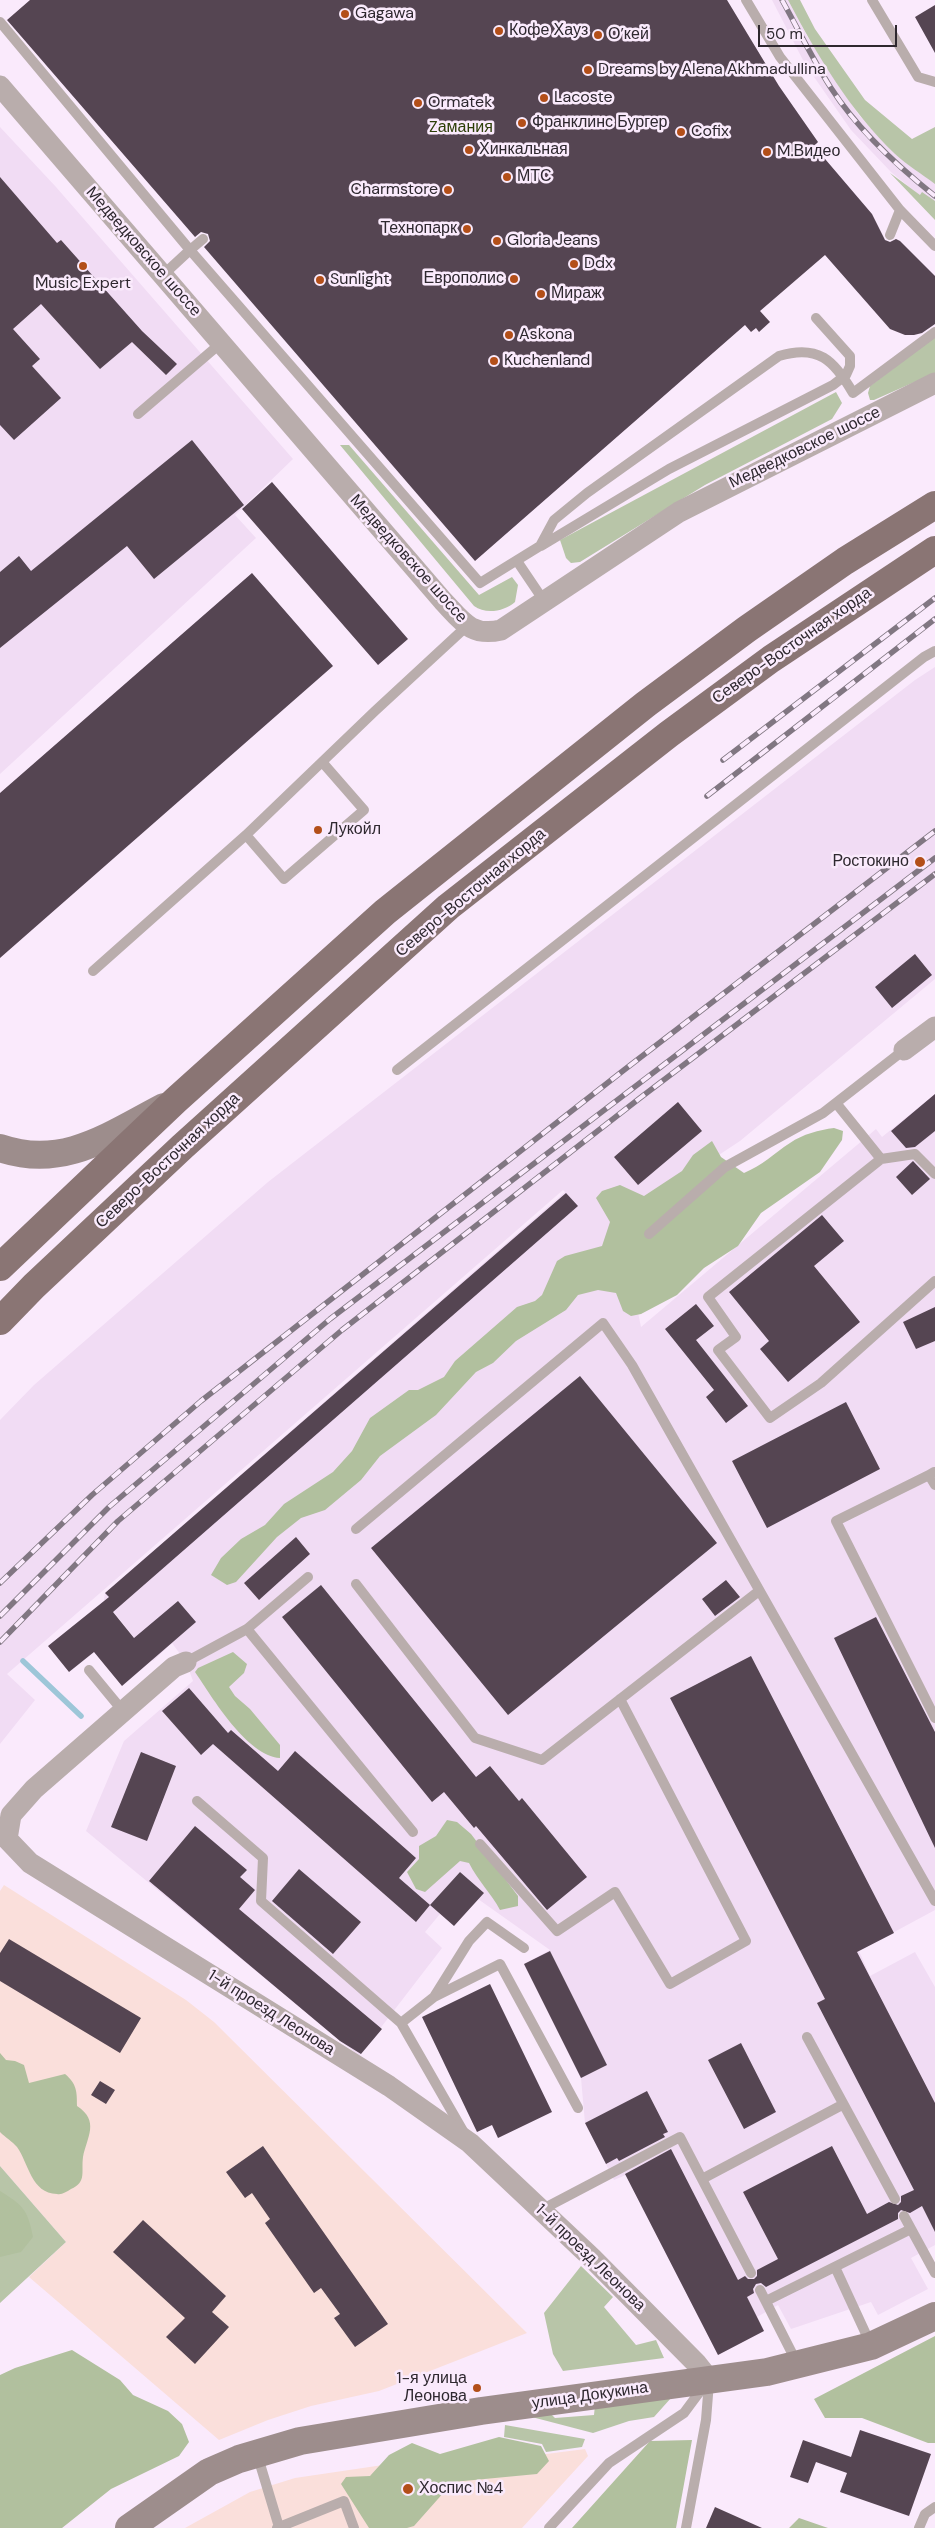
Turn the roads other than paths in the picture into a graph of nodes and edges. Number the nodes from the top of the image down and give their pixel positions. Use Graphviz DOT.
graph roads {
  1 [pos="746,0"];
  2 [pos="872,0"];
  3 [pos="0,22"];
  4 [pos="935,82"];
  5 [pos="0,86"];
  6 [pos="900,210"];
  7 [pos="890,236"];
  8 [pos="203,239"];
  9 [pos="935,246"];
  10 [pos="190,250"];
  11 [pos="163,275"];
  12 [pos="816,318"];
  13 [pos="935,332"];
  14 [pos="914,335"];
  15 [pos="925,338"];
  16 [pos="221,343"];
  17 [pos="935,384"];
  18 [pos="138,414"];
  19 [pos="935,488"];
  20 [pos="935,504"];
  21 [pos="540,546"];
  22 [pos="935,550"];
  23 [pos="517,561"];
  24 [pos="846,561"];
  25 [pos="544,601"];
  26 [pos="467,626"];
  27 [pos="935,651"];
  28 [pos="323,763"];
  29 [pos="246,835"];
  30 [pos="93,971"];
  31 [pos="935,1027"];
  32 [pos="904,1050"];
  33 [pos="397,1070"];
  34 [pos="176,1100"];
  35 [pos="836,1103"];
  36 [pos="0,1148"];
  37 [pos="881,1159"];
  38 [pos="935,1174"];
  39 [pos="649,1234"];
  40 [pos="0,1267"];
  41 [pos="935,1280"];
  42 [pos="0,1321"];
  43 [pos="932,1473"];
  44 [pos="935,1485"];
  45 [pos="356,1529"];
  46 [pos="308,1577"];
  47 [pos="356,1584"];
  48 [pos="759,1590"];
  49 [pos="247,1629"];
  50 [pos="186,1662"];
  51 [pos="89,1670"];
  52 [pos="620,1699"];
  53 [pos="122,1710"];
  54 [pos="935,1718"];
  55 [pos="197,1801"];
  56 [pos="413,1832"];
  57 [pos="480,1844"];
  58 [pos="935,1901"];
  59 [pos="524,1948"];
  60 [pos="434,1997"];
  61 [pos="401,2023"];
  62 [pos="807,2037"];
  63 [pos="842,2105"];
  64 [pos="578,2108"];
  65 [pos="470,2143"];
  66 [pos="702,2178"];
  67 [pos="895,2200"];
  68 [pos="541,2210"];
  69 [pos="904,2216"];
  70 [pos="911,2229"];
  71 [pos="835,2267"];
  72 [pos="751,2273"];
  73 [pos="935,2273"];
  74 [pos="760,2290"];
  75 [pos="766,2301"];
  76 [pos="935,2316"];
  77 [pos="871,2346"];
  78 [pos="798,2366"];
  79 [pos="709,2379"];
  80 [pos="248,2456"];
  81 [pos="935,2507"];
  82 [pos="129,2528"];
  83 [pos="278,2528"];
  84 [pos="354,2528"];
  85 [pos="549,2528"];
  86 [pos="686,2528"];
  87 [pos="919,2528"];
  1 -- 6 [label="lane"];
  2 -- 4 [label="lane"];
  3 -- 10 [label="lane"];
  5 -- 11 [label="street, Медведковское шоссе"];
  6 -- 7 [label="lane"];
  6 -- 9 [label="lane"];
  8 -- 10 [label="lane"];
  10 -- 11 [label="lane"];
  10 -- 23 [label="lane"];
  11 -- 16 [label="street, Медведковское шоссе"];
  12 -- 21 [label="lane"];
  13 -- 15 [label="lane"];
  14 -- 15 [label="lane"];
  15 -- 21 [label="lane"];
  16 -- 18 [label="lane"];
  16 -- 26 [label="street, Медведковское шоссе"];
  17 -- 25 [label="street, Медведковское шоссе"];
  19 -- 24 [label="main road"];
  20 -- 24 [label="main road"];
  21 -- 23 [label="lane"];
  22 -- 42 [label="main road, Северо-Восточная хорда"];
  23 -- 25 [label="lane"];
  24 -- 34 [label="main road"];
  25 -- 26 [label="street, Медведковское шоссе"];
  26 -- 28 [label="lane"];
  27 -- 33 [label="lane"];
  28 -- 29 [label="lane"];
  28 -- 29 [label="lane"];
  29 -- 30 [label="lane"];
  31 -- 32 [label="street"];
  32 -- 35 [label="lane"];
  34 -- 36 [label="street"];
  34 -- 40 [label="main road"];
  35 -- 37 [label="lane"];
  35 -- 39 [label="lane"];
  37 -- 38 [label="lane"];
  37 -- 41 [label="lane"];
  43 -- 44 [label="lane"];
  43 -- 54 [label="lane"];
  45 -- 48 [label="lane"];
  46 -- 49 [label="lane"];
  47 -- 52 [label="lane"];
  48 -- 52 [label="lane"];
  48 -- 58 [label="lane"];
  49 -- 50 [label="lane"];
  49 -- 56 [label="lane"];
  50 -- 53 [label="street, 1-й проезд Леонова"];
  51 -- 53 [label="lane"];
  52 -- 57 [label="lane"];
  53 -- 65 [label="street, 1-й проезд Леонова"];
  55 -- 61 [label="lane"];
  59 -- 60 [label="lane"];
  60 -- 61 [label="lane"];
  60 -- 64 [label="lane"];
  61 -- 65 [label="lane"];
  62 -- 63 [label="lane"];
  63 -- 66 [label="lane"];
  63 -- 67 [label="lane"];
  65 -- 68 [label="street, 1-й проезд Леонова"];
  66 -- 68 [label="lane"];
  66 -- 72 [label="lane"];
  68 -- 79 [label="street, 1-й проезд Леонова"];
  69 -- 70 [label="lane"];
  70 -- 71 [label="lane"];
  70 -- 73 [label="lane"];
  71 -- 75 [label="lane"];
  71 -- 77 [label="lane"];
  74 -- 75 [label="lane"];
  75 -- 78 [label="lane"];
  76 -- 77 [label="street, улица Докукина"];
  77 -- 78 [label="street, улица Докукина"];
  78 -- 79 [label="street, улица Докукина"];
  79 -- 80 [label="street, улица Докукина"];
  79 -- 85 [label="lane"];
  79 -- 86 [label="lane"];
  80 -- 82 [label="street"];
  80 -- 83 [label="lane"];
  81 -- 87 [label="lane"];
  83 -- 84 [label="lane"];
}
